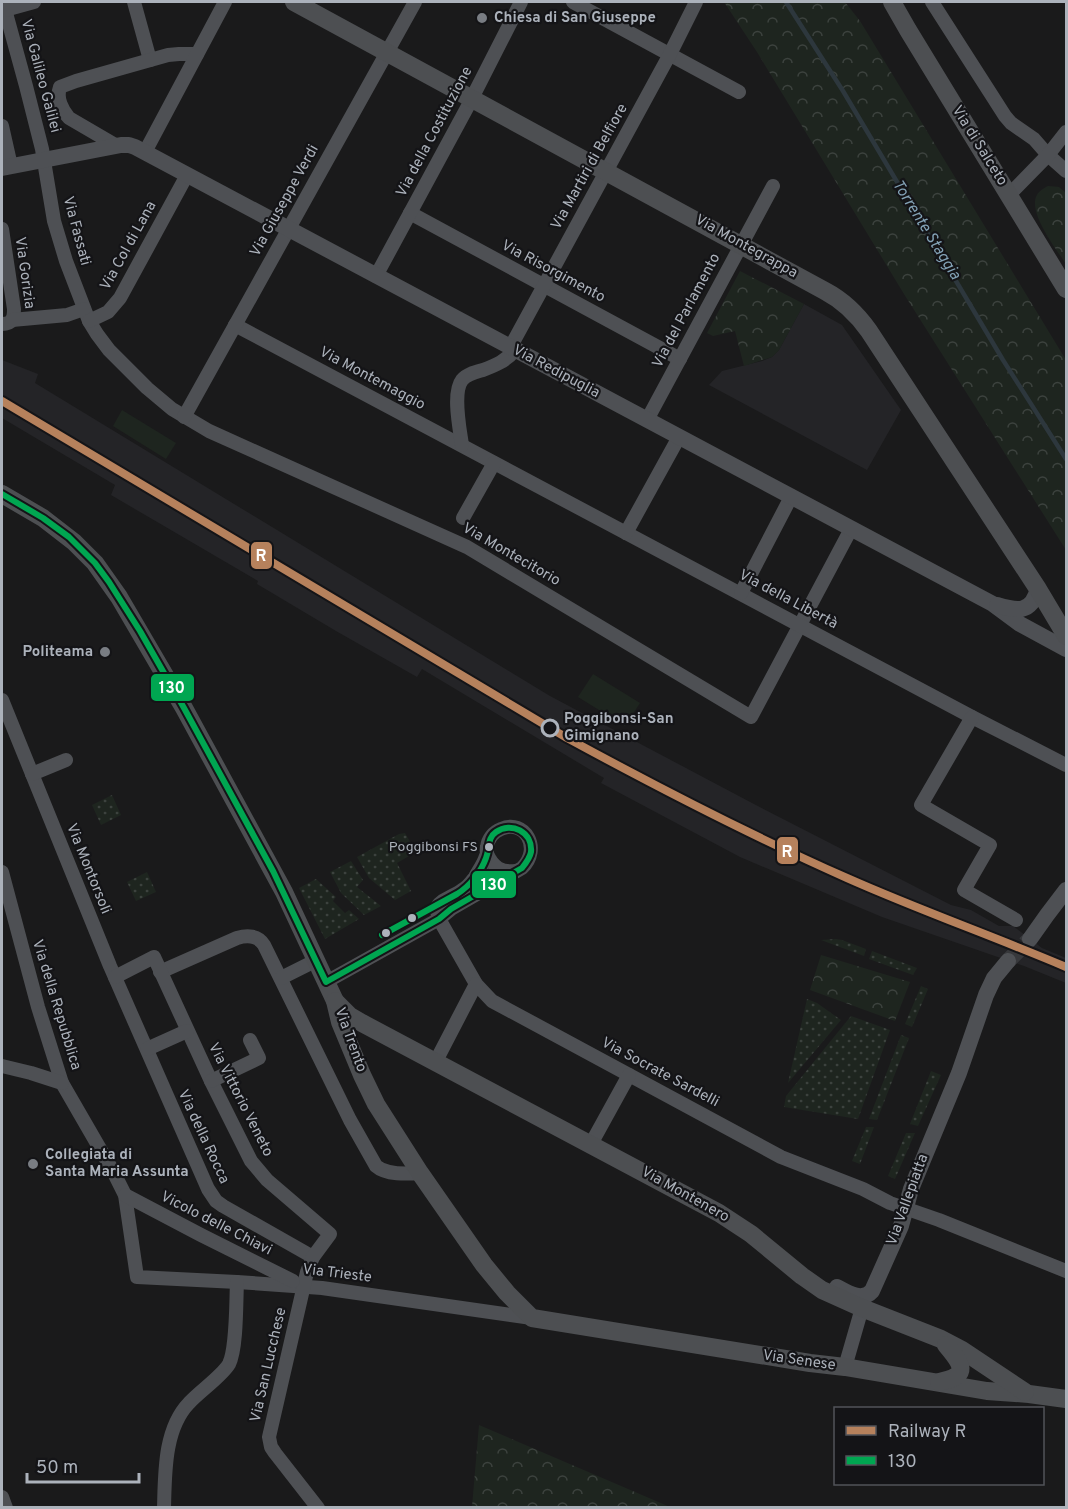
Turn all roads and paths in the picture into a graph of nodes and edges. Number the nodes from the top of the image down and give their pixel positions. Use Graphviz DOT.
graph roads {
  1 [pos="34,2"];
  2 [pos="134,2"];
  3 [pos="225,2"];
  4 [pos="294,2"];
  5 [pos="415,2"];
  6 [pos="521,2"];
  7 [pos="573,2"];
  8 [pos="696,2"];
  9 [pos="892,2"];
  10 [pos="932,2"];
  11 [pos="4,6"];
  12 [pos="387,52"];
  13 [pos="197,54"];
  14 [pos="670,54"];
  15 [pos="150,60"];
  16 [pos="739,92"];
  17 [pos="472,98"];
  18 [pos="2,126"];
  19 [pos="1066,132"];
  20 [pos="117,146"];
  21 [pos="145,152"];
  22 [pos="1048,155"];
  23 [pos="44,160"];
  24 [pos="6,167"];
  25 [pos="606,171"];
  26 [pos="1066,171"];
  27 [pos="187,175"];
  28 [pos="773,186"];
  29 [pos="1009,195"];
  30 [pos="410,213"];
  31 [pos="2,229"];
  32 [pos="288,230"];
  33 [pos="741,245"];
  34 [pos="376,276"];
  35 [pos="544,286"];
  36 [pos="1066,289"];
  37 [pos="86,315"];
  38 [pos="7,322"];
  39 [pos="235,325"];
  40 [pos="513,349"];
  41 [pos="680,359"];
  42 [pos="184,417"];
  43 [pos="647,420"];
  44 [pos="679,437"];
  45 [pos="462,446"];
  46 [pos="494,463"];
  47 [pos="2,494"];
  48 [pos="790,497"];
  49 [pos="463,518"];
  50 [pos="851,529"];
  51 [pos="626,533"];
  52 [pos="1038,589"];
  53 [pos="741,593"];
  54 [pos="993,604"];
  55 [pos="799,625"];
  56 [pos="1066,636"];
  57 [pos="1066,649"];
  58 [pos="2,700"];
  59 [pos="972,717"];
  60 [pos="66,760"];
  61 [pos="1066,765"];
  62 [pos="32,774"];
  63 [pos="487,854"];
  64 [pos="516,871"];
  65 [pos="2,872"];
  66 [pos="1066,890"];
  67 [pos="439,919"];
  68 [pos="1016,920"];
  69 [pos="1030,939"];
  70 [pos="315,961"];
  71 [pos="1008,961"];
  72 [pos="160,972"];
  73 [pos="115,978"];
  74 [pos="280,978"];
  75 [pos="326,982"];
  76 [pos="476,984"];
  77 [pos="335,1001"];
  78 [pos="375,1030"];
  79 [pos="187,1031"];
  80 [pos="250,1040"];
  81 [pos="350,1044"];
  82 [pos="147,1049"];
  83 [pos="436,1061"];
  84 [pos="2,1065"];
  85 [pos="629,1075"];
  86 [pos="210,1081"];
  87 [pos="62,1083"];
  88 [pos="591,1144"];
  89 [pos="420,1173"];
  90 [pos="124,1195"];
  91 [pos="906,1208"];
  92 [pos="733,1221"];
  93 [pos="330,1234"];
  94 [pos="313,1257"];
  95 [pos="1066,1270"];
  96 [pos="137,1277"];
  97 [pos="237,1282"];
  98 [pos="299,1284"];
  99 [pos="862,1308"];
  100 [pos="532,1318"];
  101 [pos="941,1339"];
  102 [pos="845,1367"];
  103 [pos="939,1382"];
  104 [pos="1029,1394"];
  105 [pos="1066,1399"];
  106 [pos="2,1497"];
  107 [pos="6,1508"];
  108 [pos="164,1508"];
  109 [pos="318,1508"];
  1 -- 11 [label="street"];
  2 -- 15 [label="street"];
  3 -- 13 [label="street"];
  4 -- 12 [label="main road, Via Montegrappa"];
  5 -- 12 [label="street, Via Giuseppe Verdi"];
  6 -- 17 [label="street, Via della Costituzione"];
  7 -- 14 [label="street"];
  8 -- 14 [label="street, Via Martiri di Belfiore"];
  9 -- 29 [label="main road, Via di Salceto"];
  10 -- 22 [label="street"];
  11 -- 23 [label="street, Via Galileo Galilei"];
  12 -- 17 [label="main road, Via Montegrappa"];
  12 -- 32 [label="street, Via Giuseppe Verdi"];
  13 -- 15 [label="street"];
  13 -- 21 [label="street"];
  14 -- 16 [label="street"];
  14 -- 25 [label="street, Via Martiri di Belfiore"];
  15 -- 20 [label="street"];
  17 -- 25 [label="main road, Via Montegrappa"];
  17 -- 30 [label="street, Via della Costituzione"];
  18 -- 24 [label="street"];
  19 -- 22 [label="street"];
  20 -- 21 [label="street, Via Redipuglia"];
  20 -- 23 [label="street"];
  21 -- 27 [label="street, Via Redipuglia"];
  22 -- 26 [label="street"];
  22 -- 29 [label="street"];
  23 -- 24 [label="street"];
  23 -- 37 [label="street, Via Fassati"];
  25 -- 33 [label="main road, Via Montegrappa"];
  25 -- 35 [label="street, Via Martiri di Belfiore"];
  27 -- 32 [label="street, Via Redipuglia"];
  27 -- 37 [label="street, Via Col di Lana"];
  28 -- 33 [label="street, Via del Parlamento"];
  29 -- 36 [label="main road, Via di Salceto"];
  30 -- 34 [label="street, Via della Costituzione"];
  30 -- 35 [label="street, Via Risorgimento"];
  31 -- 38 [label="street, Via Gorizia"];
  32 -- 34 [label="street, Via Redipuglia"];
  32 -- 39 [label="street, Via Giuseppe Verdi"];
  33 -- 41 [label="street, Via del Parlamento"];
  33 -- 52 [label="main road, Via Montegrappa"];
  34 -- 40 [label="street, Via Redipuglia"];
  35 -- 40 [label="street, Via Martiri di Belfiore"];
  35 -- 41 [label="street, Via Risorgimento"];
  37 -- 38 [label="street, Via Gorizia"];
  37 -- 42 [label="street, Via Montecitorio"];
  39 -- 42 [label="street, Via Giuseppe Verdi"];
  39 -- 45 [label="street, Via Montemaggio"];
  40 -- 43 [label="street, Via Redipuglia"];
  40 -- 45 [label="street"];
  41 -- 43 [label="street, Via del Parlamento"];
  42 -- 55 [label="street, Via Montecitorio"];
  43 -- 44 [label="street, Via Redipuglia"];
  44 -- 48 [label="street, Via Redipuglia"];
  44 -- 51 [label="street"];
  45 -- 46 [label="street, Via Montemaggio"];
  46 -- 49 [label="street"];
  46 -- 51 [label="street, Via della Libertà"];
  47 -- 70 [label="main road, Via Trento"];
  48 -- 50 [label="street, Via Redipuglia"];
  48 -- 53 [label="street"];
  50 -- 54 [label="street, Via Redipuglia"];
  50 -- 55 [label="street, Via Montecitorio"];
  51 -- 53 [label="street, Via della Libertà"];
  52 -- 54 [label="street, Via Redipuglia"];
  52 -- 56 [label="main road, Via Montegrappa"];
  53 -- 55 [label="street, Via della Libertà"];
  54 -- 57 [label="street, Via Redipuglia"];
  55 -- 59 [label="street, Via della Libertà"];
  58 -- 62 [label="street, Via Montorsoli"];
  59 -- 61 [label="street, Via della Libertà"];
  59 -- 68 [label="street"];
  60 -- 62 [label="street"];
  62 -- 73 [label="street, Via Montorsoli"];
  63 -- 64 [label="street"];
  63 -- 64 [label="street"];
  63 -- 67 [label="street"];
  64 -- 67 [label="street"];
  65 -- 87 [label="street, Via della Repubblica"];
  66 -- 69 [label="street"];
  67 -- 75 [label="street"];
  67 -- 76 [label="street, Via Socrate Sardelli"];
  70 -- 74 [label="street"];
  70 -- 75 [label="main road, Via Trento"];
  71 -- 91 [label="street, Via Vallepiatta"];
  72 -- 73 [label="street, Via Vittorio Veneto"];
  72 -- 74 [label="street"];
  72 -- 79 [label="street, Via Vittorio Veneto"];
  73 -- 82 [label="street, Via Montorsoli"];
  74 -- 89 [label="street"];
  75 -- 77 [label="main road, Via Trento"];
  76 -- 83 [label="street"];
  76 -- 85 [label="street, Via Socrate Sardelli"];
  77 -- 78 [label="main road, Via Montenero"];
  77 -- 81 [label="main road, Via Trento"];
  78 -- 81 [label="main road"];
  78 -- 83 [label="main road, Via Montenero"];
  79 -- 82 [label="street"];
  79 -- 86 [label="street, Via Vittorio Veneto"];
  80 -- 86 [label="street"];
  81 -- 89 [label="main road, Via Trento"];
  82 -- 94 [label="street, Via della Rocca"];
  83 -- 88 [label="main road, Via Montenero"];
  84 -- 87 [label="street"];
  85 -- 88 [label="street"];
  85 -- 91 [label="street, Via Socrate Sardelli"];
  86 -- 93 [label="street, Via Vittorio Veneto"];
  87 -- 90 [label="street, Via della Repubblica"];
  88 -- 92 [label="main road, Via Montenero"];
  89 -- 100 [label="main road, Via Trento"];
  90 -- 96 [label="street, Via della Repubblica"];
  90 -- 98 [label="street, Vicolo delle Chiavi"];
  91 -- 92 [label="street, Via Vallepiatta"];
  91 -- 95 [label="street, Via Socrate Sardelli"];
  92 -- 99 [label="main road, Via Montenero"];
  93 -- 94 [label="street, Via San Lucchese"];
  94 -- 98 [label="street, Via San Lucchese"];
  96 -- 97 [label="street, Via Trieste"];
  97 -- 98 [label="street, Via Trieste"];
  97 -- 108 [label="street"];
  98 -- 100 [label="street, Via Trieste"];
  98 -- 109 [label="street, Via San Lucchese"];
  99 -- 101 [label="main road, Via Montenero"];
  99 -- 102 [label="street"];
  100 -- 102 [label="main road, Via Senese"];
  101 -- 103 [label="main road"];
  101 -- 104 [label="main road, Via Montenero"];
  102 -- 103 [label="main road, Via Senese"];
  103 -- 104 [label="main road, Via Senese"];
  104 -- 105 [label="main road, Via Senese"];
  106 -- 107 [label="street"];
}
